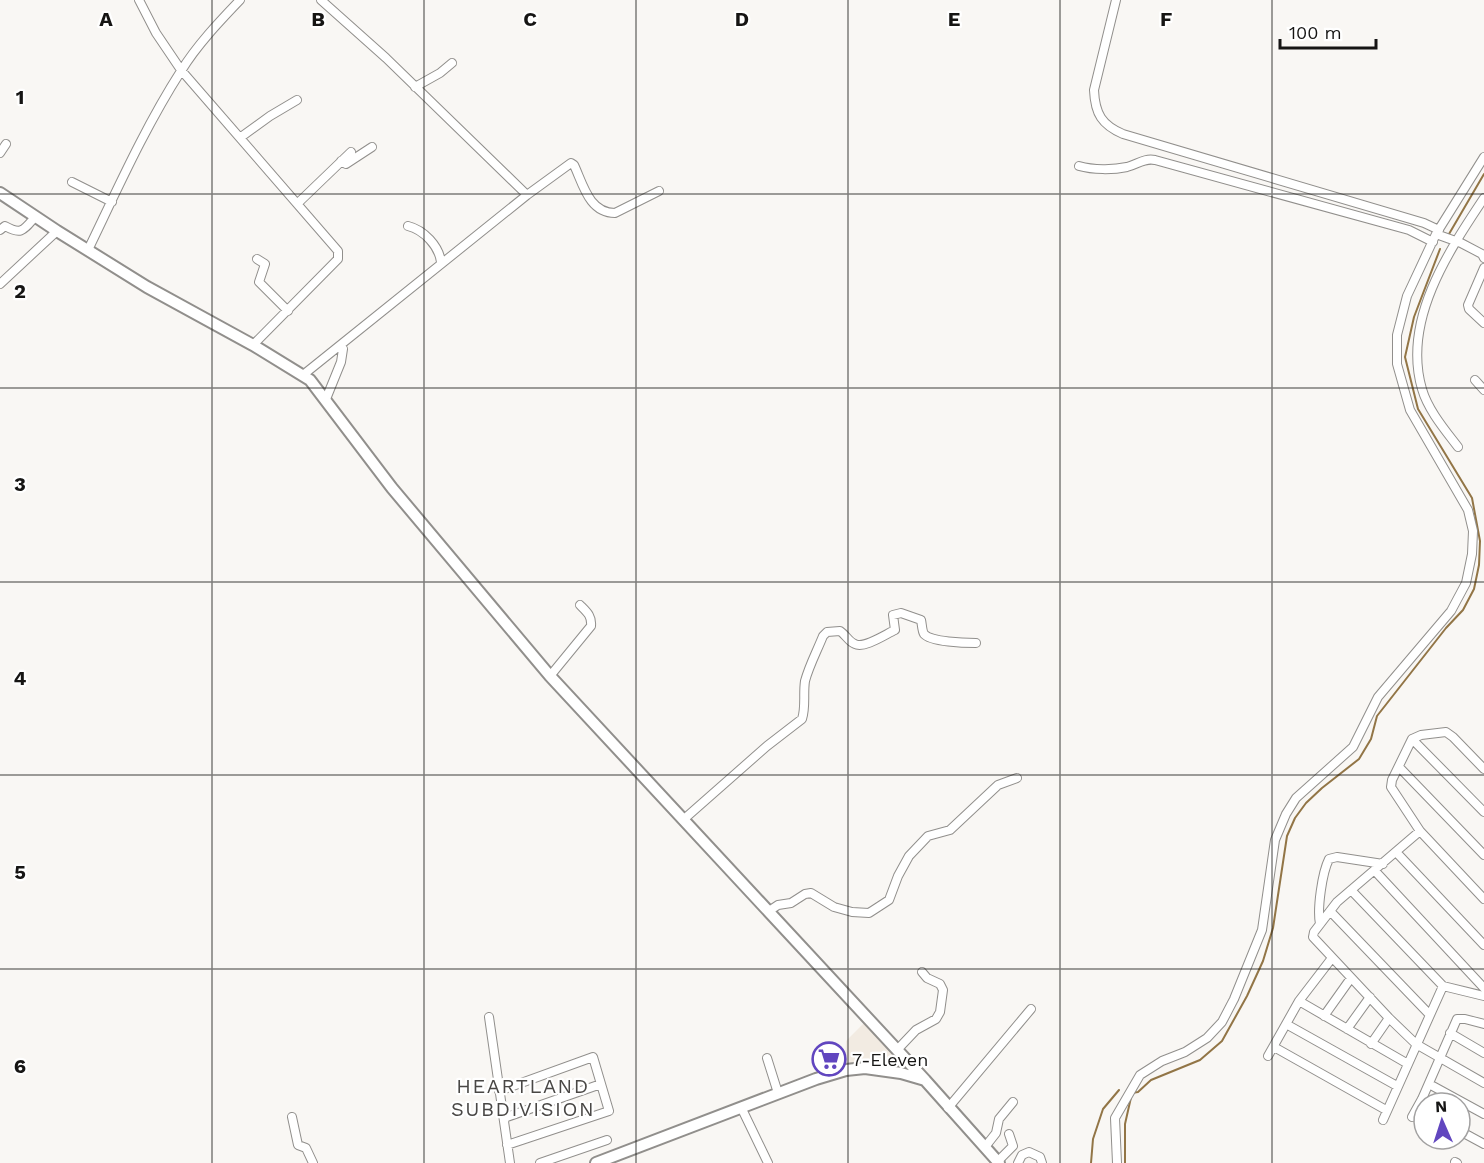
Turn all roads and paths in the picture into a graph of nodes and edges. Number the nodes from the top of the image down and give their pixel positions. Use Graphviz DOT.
graph roads {
  1 [pos="139,0"];
  2 [pos="240,0"];
  3 [pos="321,0"];
  4 [pos="1116,0"];
  5 [pos="452,63"];
  6 [pos="181,70"];
  7 [pos="415,87"];
  8 [pos="297,100"];
  9 [pos="241,137"];
  10 [pos="6,144"];
  11 [pos="372,147"];
  12 [pos="351,152"];
  13 [pos="0,153"];
  14 [pos="1484,157"];
  15 [pos="341,161"];
  16 [pos="1079,166"];
  17 [pos="72,182"];
  18 [pos="659,191"];
  19 [pos="0,193"];
  20 [pos="527,195"];
  21 [pos="1484,198"];
  22 [pos="112,202"];
  23 [pos="298,202"];
  24 [pos="35,217"];
  25 [pos="408,226"];
  26 [pos="0,230"];
  27 [pos="57,231"];
  28 [pos="1436,235"];
  29 [pos="1456,242"];
  30 [pos="88,250"];
  31 [pos="1484,258"];
  32 [pos="257,259"];
  33 [pos="441,262"];
  34 [pos="1484,268"];
  35 [pos="0,284"];
  36 [pos="288,311"];
  37 [pos="1484,323"];
  38 [pos="253,345"];
  39 [pos="343,349"];
  40 [pos="303,375"];
  41 [pos="1474,380"];
  42 [pos="1484,390"];
  43 [pos="326,399"];
  44 [pos="1458,447"];
  45 [pos="580,605"];
  46 [pos="976,643"];
  47 [pos="550,676"];
  48 [pos="1412,739"];
  49 [pos="1399,767"];
  50 [pos="1484,769"];
  51 [pos="1017,778"];
  52 [pos="1484,812"];
  53 [pos="683,820"];
  54 [pos="1420,831"];
  55 [pos="1396,852"];
  56 [pos="1484,855"];
  57 [pos="1383,864"];
  58 [pos="1374,871"];
  59 [pos="1351,890"];
  60 [pos="1484,899"];
  61 [pos="769,911"];
  62 [pos="1330,911"];
  63 [pos="1320,924"];
  64 [pos="1482,939"];
  65 [pos="1332,958"];
  66 [pos="922,972"];
  67 [pos="1351,978"];
  68 [pos="1443,986"];
  69 [pos="1484,988"];
  70 [pos="1484,996"];
  71 [pos="1370,997"];
  72 [pos="1299,1001"];
  73 [pos="1031,1009"];
  74 [pos="1429,1014"];
  75 [pos="1324,1016"];
  76 [pos="489,1017"];
  77 [pos="1389,1018"];
  78 [pos="1286,1024"];
  79 [pos="1484,1024"];
  80 [pos="1347,1029"];
  81 [pos="1450,1034"];
  82 [pos="1371,1044"];
  83 [pos="1416,1044"];
  84 [pos="1274,1047"];
  85 [pos="897,1050"];
  86 [pos="1484,1053"];
  87 [pos="1268,1056"];
  88 [pos="767,1058"];
  89 [pos="1439,1059"];
  90 [pos="1408,1064"];
  91 [pos="925,1080"];
  92 [pos="1484,1083"];
  93 [pos="601,1084"];
  94 [pos="1429,1084"];
  95 [pos="1397,1086"];
  96 [pos="499,1091"];
  97 [pos="1427,1091"];
  98 [pos="778,1093"];
  99 [pos="1013,1101"];
  100 [pos="741,1107"];
  101 [pos="948,1108"];
  102 [pos="1386,1110"];
  103 [pos="1484,1114"];
  104 [pos="292,1117"];
  105 [pos="504,1118"];
  106 [pos="1383,1120"];
  107 [pos="1009,1134"];
  108 [pos="607,1140"];
  109 [pos="507,1145"];
  110 [pos="985,1147"];
  111 [pos="603,1162"];
  112 [pos="998,1162"];
  113 [pos="313,1163"];
  114 [pos="510,1163"];
  115 [pos="540,1163"];
  116 [pos="768,1163"];
  117 [pos="1018,1163"];
  118 [pos="1042,1163"];
  119 [pos="1117,1163"];
  1 -- 6 [label="street"];
  2 -- 6 [label="street"];
  3 -- 7 [label="street"];
  4 -- 28 [label="street"];
  5 -- 7 [label="street"];
  6 -- 9 [label="street"];
  6 -- 22 [label="street"];
  7 -- 20 [label="street"];
  8 -- 9 [label="street"];
  9 -- 23 [label="street"];
  10 -- 13 [label="street"];
  11 -- 15 [label="street"];
  12 -- 15 [label="street"];
  14 -- 28 [label="street"];
  15 -- 23 [label="street"];
  16 -- 28 [label="street"];
  17 -- 22 [label="street"];
  18 -- 20 [label="street"];
  19 -- 24 [label="street"];
  20 -- 33 [label="street"];
  21 -- 29 [label="street"];
  22 -- 30 [label="street"];
  23 -- 36 [label="street"];
  24 -- 26 [label="street"];
  24 -- 27 [label="street"];
  25 -- 33 [label="street"];
  27 -- 30 [label="street"];
  27 -- 35 [label="street"];
  28 -- 29 [label="street"];
  28 -- 119 [label="street"];
  29 -- 31 [label="street"];
  29 -- 44 [label="street"];
  30 -- 38 [label="street"];
  32 -- 36 [label="street"];
  33 -- 40 [label="street"];
  34 -- 37 [label="street"];
  36 -- 38 [label="street"];
  38 -- 40 [label="street"];
  39 -- 43 [label="street"];
  40 -- 43 [label="street"];
  41 -- 42 [label="street"];
  43 -- 47 [label="street"];
  45 -- 47 [label="street"];
  46 -- 53 [label="street"];
  47 -- 53 [label="street"];
  48 -- 49 [label="street"];
  48 -- 50 [label="street"];
  48 -- 52 [label="street"];
  49 -- 54 [label="street"];
  49 -- 56 [label="street"];
  51 -- 61 [label="street"];
  53 -- 61 [label="street"];
  54 -- 55 [label="street"];
  54 -- 60 [label="street"];
  55 -- 57 [label="street"];
  55 -- 64 [label="street"];
  57 -- 58 [label="street"];
  57 -- 63 [label="street"];
  58 -- 59 [label="street"];
  58 -- 69 [label="street"];
  59 -- 62 [label="street"];
  59 -- 68 [label="street"];
  61 -- 85 [label="street"];
  62 -- 63 [label="street"];
  62 -- 74 [label="street"];
  63 -- 65 [label="street"];
  65 -- 67 [label="street"];
  65 -- 72 [label="street"];
  66 -- 85 [label="street"];
  67 -- 71 [label="street"];
  67 -- 75 [label="street"];
  68 -- 70 [label="street"];
  68 -- 74 [label="street"];
  71 -- 77 [label="street"];
  71 -- 80 [label="street"];
  72 -- 75 [label="street"];
  72 -- 78 [label="street"];
  73 -- 101 [label="street"];
  74 -- 83 [label="street"];
  75 -- 80 [label="street"];
  76 -- 96 [label="street"];
  77 -- 82 [label="street"];
  77 -- 83 [label="street"];
  78 -- 84 [label="street"];
  78 -- 95 [label="street"];
  79 -- 81 [label="street"];
  80 -- 82 [label="street"];
  81 -- 86 [label="street"];
  81 -- 89 [label="street"];
  82 -- 90 [label="street"];
  83 -- 89 [label="street"];
  83 -- 90 [label="street"];
  84 -- 87 [label="street"];
  84 -- 102 [label="street"];
  85 -- 91 [label="street"];
  88 -- 98 [label="street"];
  89 -- 92 [label="street"];
  89 -- 94 [label="street"];
  90 -- 95 [label="street"];
  91 -- 98 [label="street"];
  91 -- 101 [label="street"];
  93 -- 96 [label="street"];
  93 -- 105 [label="street"];
  93 -- 109 [label="street"];
  94 -- 97 [label="street"];
  94 -- 103 [label="street"];
  95 -- 102 [label="street"];
  96 -- 105 [label="street"];
  98 -- 100 [label="street"];
  99 -- 110 [label="street"];
  100 -- 111 [label="street"];
  100 -- 116 [label="street"];
  101 -- 110 [label="street"];
  102 -- 106 [label="street"];
  104 -- 113 [label="street"];
  105 -- 109 [label="street"];
  107 -- 112 [label="street"];
  108 -- 115 [label="street"];
  109 -- 114 [label="street"];
  110 -- 112 [label="street"];
  117 -- 118 [label="street"];
}
